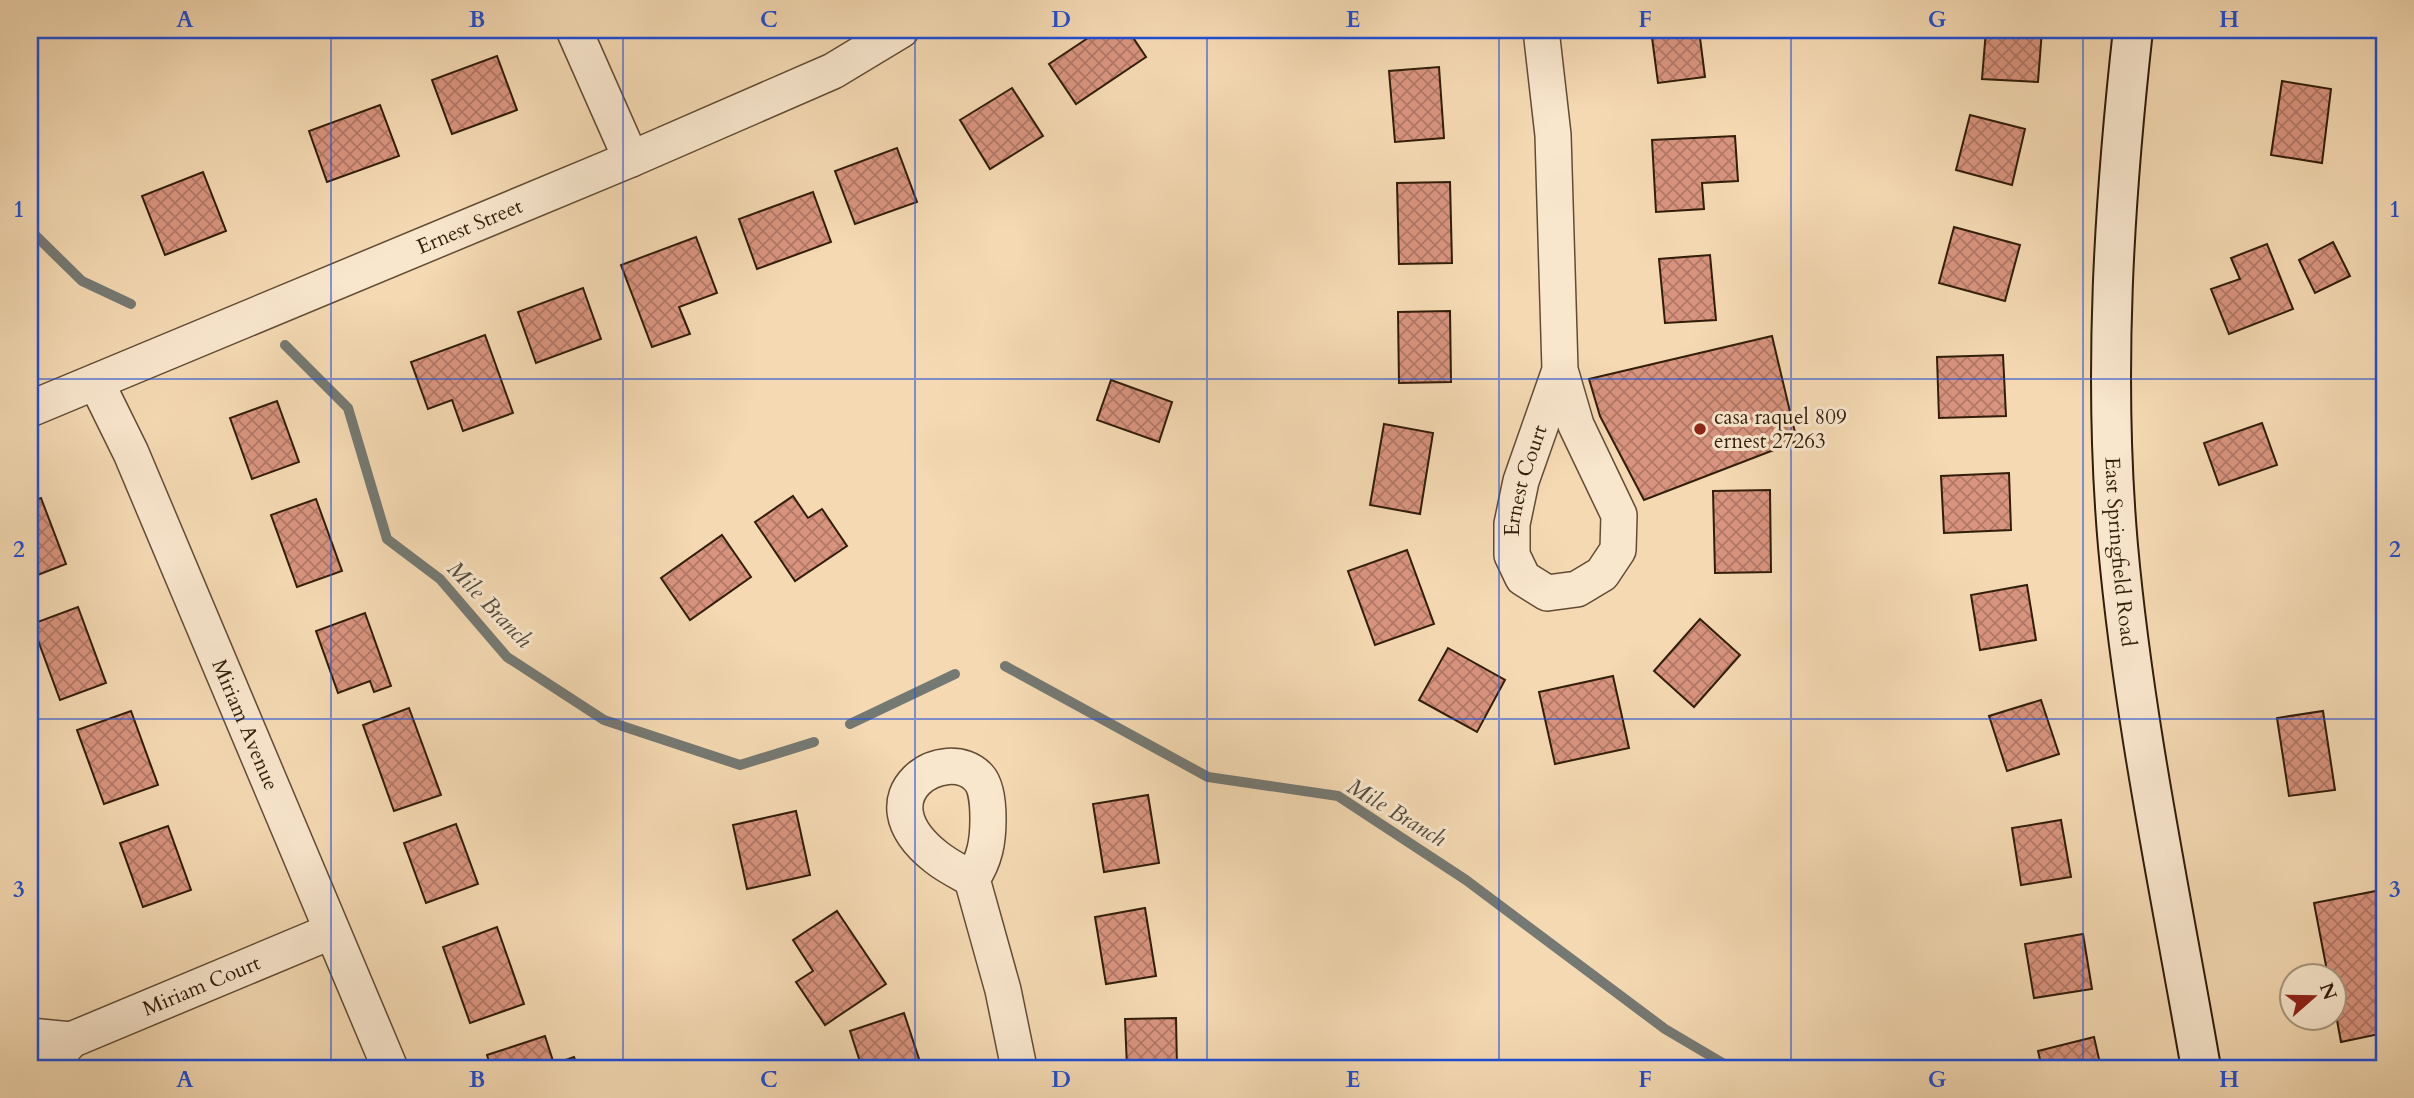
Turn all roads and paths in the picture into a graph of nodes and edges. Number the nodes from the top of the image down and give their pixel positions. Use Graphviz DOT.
graph roads {
  1 [pos="574,30"];
  2 [pos="901,30"];
  3 [pos="1541,30"];
  4 [pos="2133,30"];
  5 [pos="631,159"];
  6 [pos="1560,370"];
  7 [pos="96,382"];
  8 [pos="30,410"];
  9 [pos="972,879"];
  10 [pos="332,931"];
  11 [pos="30,1037"];
  12 [pos="71,1040"];
  13 [pos="47,1068"];
  14 [pos="390,1068"];
  15 [pos="1018,1068"];
  16 [pos="2201,1068"];
  1 -- 5 [label="street"];
  2 -- 5 [label="street, Ernest Street"];
  3 -- 6 [label="street, Ernest Court"];
  4 -- 16 [label="street, East Springfield Road"];
  5 -- 7 [label="street, Ernest Street"];
  6 -- 6 [label="street, Ernest Court"];
  7 -- 8 [label="street, Ernest Street"];
  7 -- 10 [label="street, Miriam Avenue"];
  9 -- 15 [label="street"];
  10 -- 12 [label="street, Miriam Court"];
  10 -- 14 [label="street, Miriam Avenue"];
  11 -- 12 [label="street, Miriam Court"];
  12 -- 13 [label="street, Miriam Court"];
}
